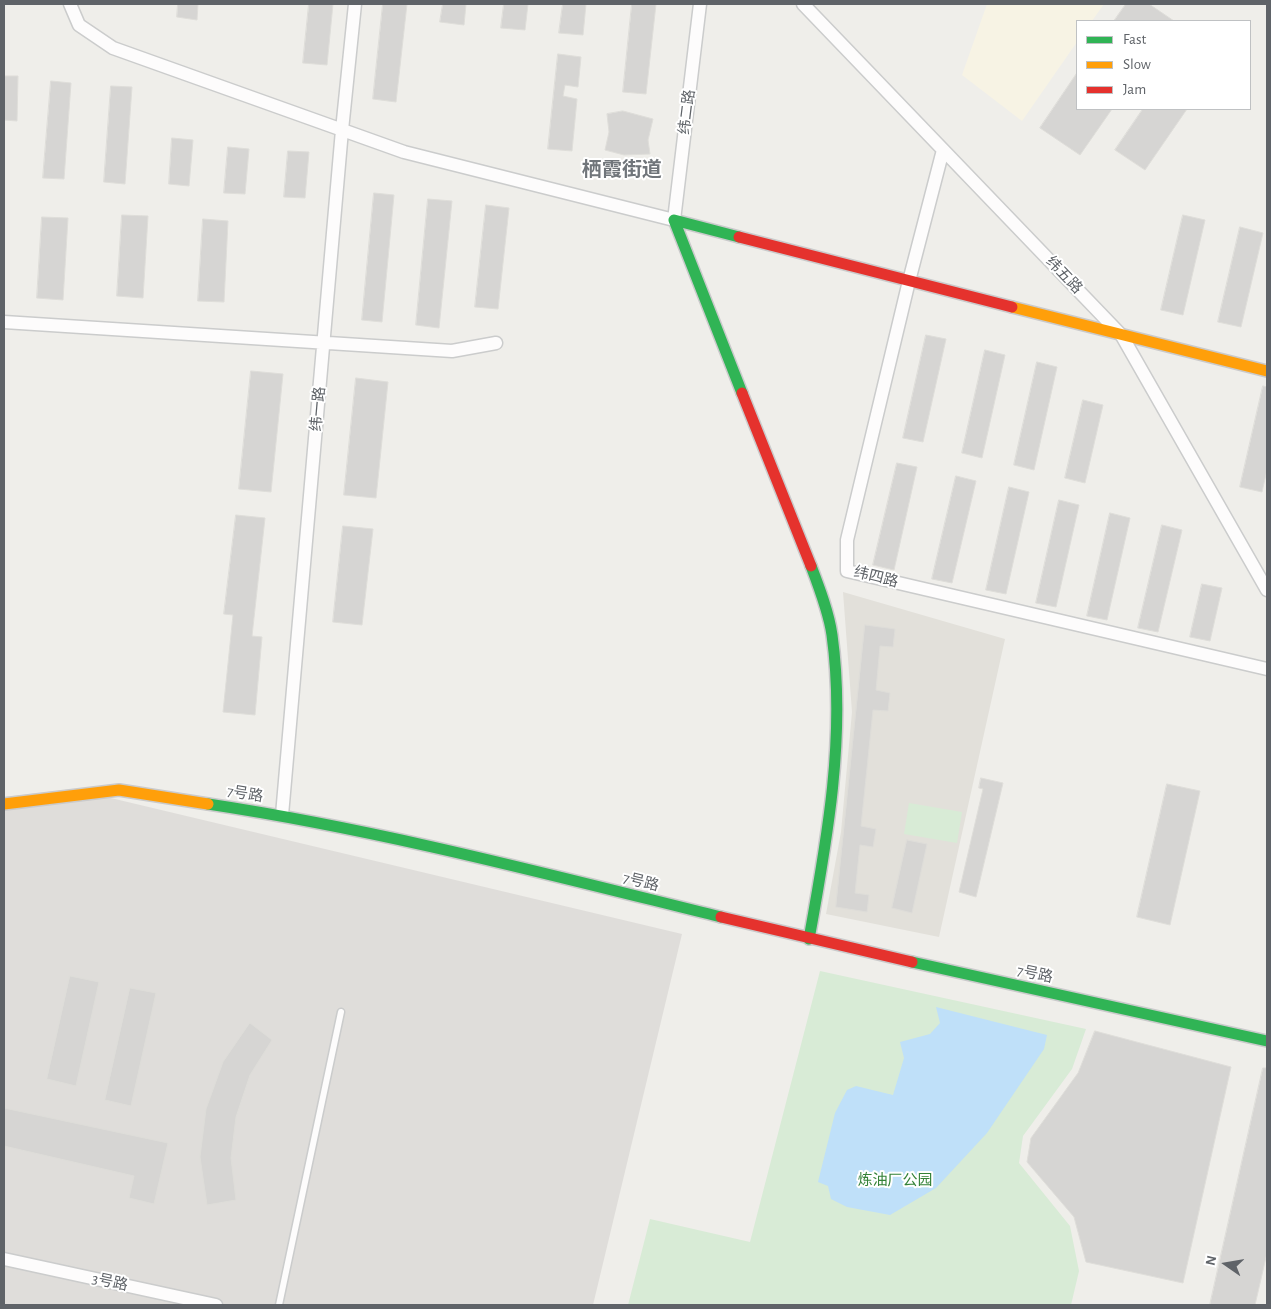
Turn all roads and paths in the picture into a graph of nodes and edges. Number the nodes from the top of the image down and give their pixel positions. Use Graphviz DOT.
graph roads {
  1 [pos="70,4"];
  2 [pos="355,4"];
  3 [pos="700,4"];
  4 [pos="809,6"];
  5 [pos="342,130"];
  6 [pos="943,150"];
  7 [pos="674,220"];
  8 [pos="909,281"];
  9 [pos="4,322"];
  10 [pos="1122,336"];
  11 [pos="324,341"];
  12 [pos="496,343"];
  13 [pos="1267,371"];
  14 [pos="1267,590"];
  15 [pos="1267,670"];
  16 [pos="4,804"];
  17 [pos="282,814"];
  18 [pos="809,939"];
  19 [pos="341,1012"];
  20 [pos="1267,1041"];
  21 [pos="4,1259"];
  22 [pos="216,1305"];
  23 [pos="279,1305"];
  1 -- 5 [label="street"];
  2 -- 5 [label="street, 纬一路"];
  3 -- 7 [label="street, 纬二路"];
  4 -- 6 [label="street, 纬五路"];
  5 -- 7 [label="street"];
  5 -- 11 [label="street, 纬一路"];
  6 -- 8 [label="street, 纬四路"];
  6 -- 10 [label="street, 纬五路"];
  7 -- 8 [label="street"];
  7 -- 18 [label="street"];
  8 -- 10 [label="street"];
  8 -- 15 [label="street, 纬四路"];
  9 -- 11 [label="street"];
  10 -- 13 [label="street"];
  10 -- 14 [label="street, 纬五路"];
  11 -- 12 [label="street"];
  11 -- 17 [label="street, 纬一路"];
  16 -- 17 [label="street, 7号路"];
  17 -- 18 [label="street, 7号路"];
  18 -- 20 [label="street, 7号路"];
  19 -- 23 [label="lane"];
  21 -- 22 [label="street, 3号路"];
}
